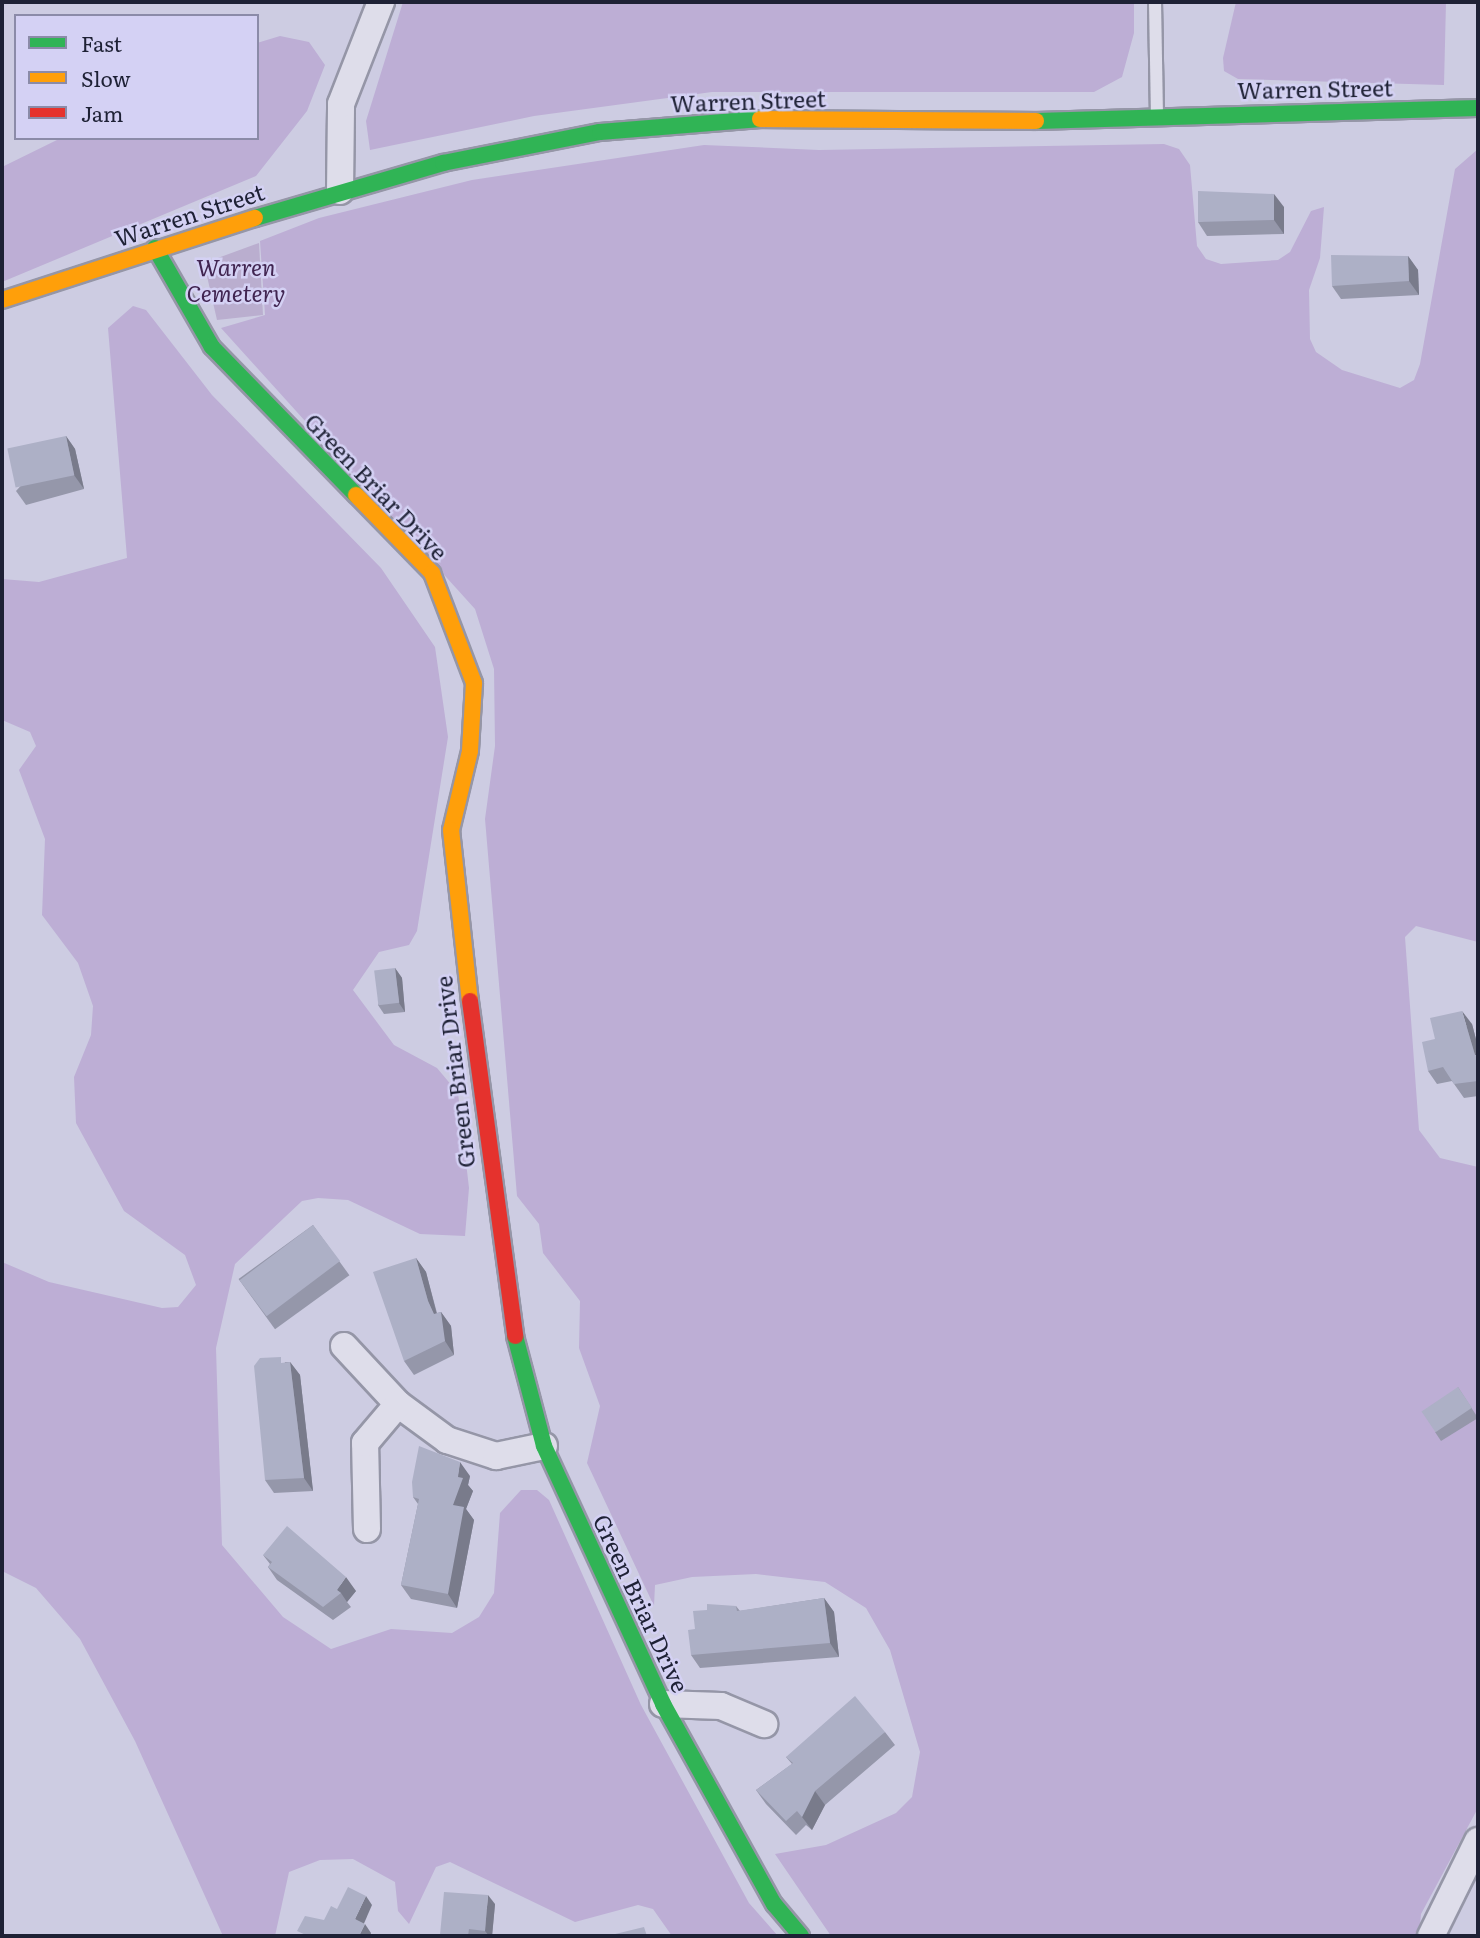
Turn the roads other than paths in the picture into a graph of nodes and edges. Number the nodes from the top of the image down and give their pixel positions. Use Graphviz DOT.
graph roads {
  1 [pos="381,2"];
  2 [pos="1155,2"];
  3 [pos="1478,108"];
  4 [pos="1157,113"];
  5 [pos="340,191"];
  6 [pos="155,248"];
  7 [pos="2,300"];
  8 [pos="344,1346"];
  9 [pos="398,1404"];
  10 [pos="544,1446"];
  11 [pos="367,1529"];
  12 [pos="663,1704"];
  13 [pos="764,1724"];
  14 [pos="1478,1841"];
  15 [pos="801,1936"];
  16 [pos="1431,1936"];
  1 -- 5 [label="street"];
  2 -- 4 [label="lane"];
  3 -- 4 [label="street, Warren Street"];
  4 -- 5 [label="street, Warren Street"];
  5 -- 6 [label="street, Warren Street"];
  6 -- 7 [label="street, Warren Street"];
  6 -- 10 [label="street, Green Briar Drive"];
  8 -- 9 [label="street"];
  9 -- 10 [label="street"];
  9 -- 11 [label="street"];
  10 -- 12 [label="street, Green Briar Drive"];
  12 -- 13 [label="street"];
  12 -- 15 [label="street, Green Briar Drive"];
  14 -- 16 [label="street"];
}
